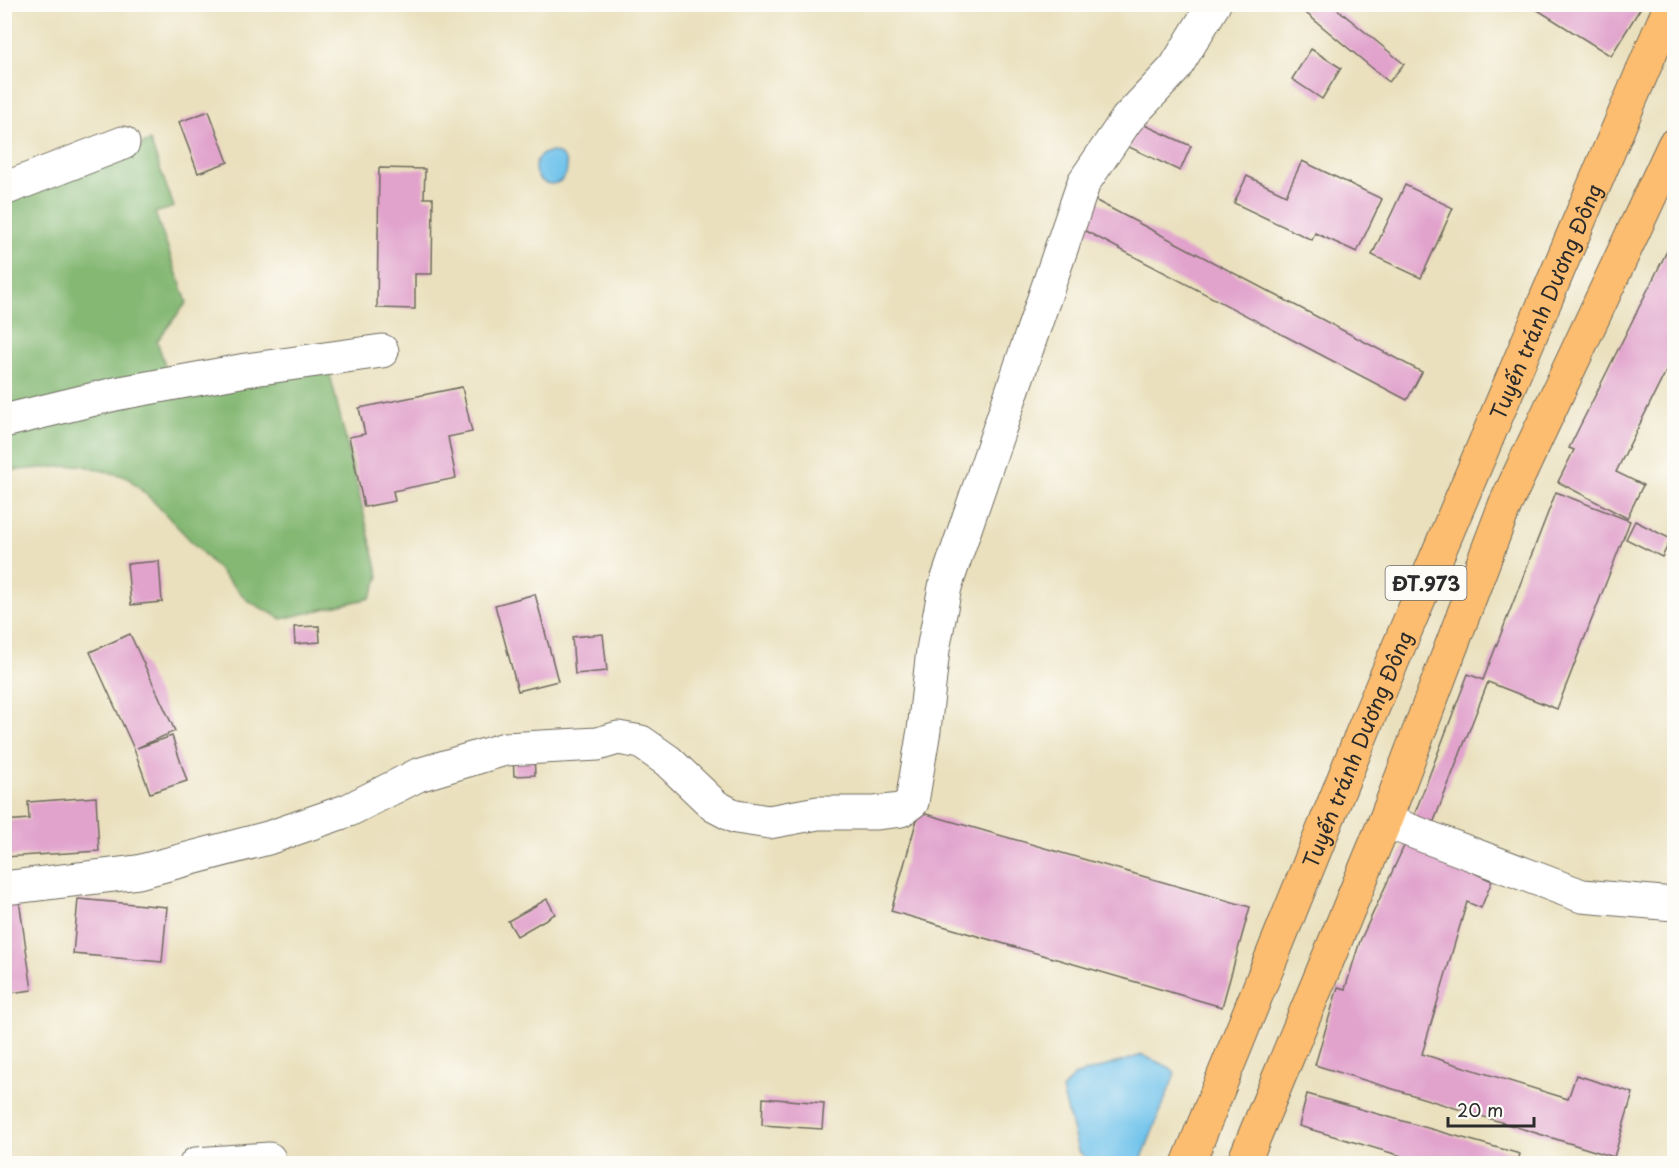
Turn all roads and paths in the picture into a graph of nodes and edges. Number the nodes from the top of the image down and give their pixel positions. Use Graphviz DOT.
graph roads {
  1 [pos="1214,4"];
  2 [pos="1671,4"];
  3 [pos="123,143"];
  4 [pos="1674,145"];
  5 [pos="4,189"];
  6 [pos="1550,291"];
  7 [pos="1596,310"];
  8 [pos="382,351"];
  9 [pos="4,421"];
  10 [pos="1385,821"];
  11 [pos="4,888"];
  12 [pos="1674,904"];
  13 [pos="269,1159"];
  14 [pos="196,1164"];
  15 [pos="1188,1164"];
  16 [pos="1243,1164"];
  1 -- 11 [label="street"];
  2 -- 6 [label="main road, Tuyến tránh Dương Đông / ĐT.973"];
  3 -- 5 [label="street"];
  4 -- 7 [label="main road, ĐT.973"];
  6 -- 7 [label="main road"];
  6 -- 15 [label="main road, Tuyến tránh Dương Đông / ĐT.973"];
  7 -- 10 [label="main road, ĐT.973"];
  8 -- 9 [label="street"];
  10 -- 12 [label="street"];
  10 -- 16 [label="main road, ĐT.973"];
  13 -- 14 [label="street"];
}
